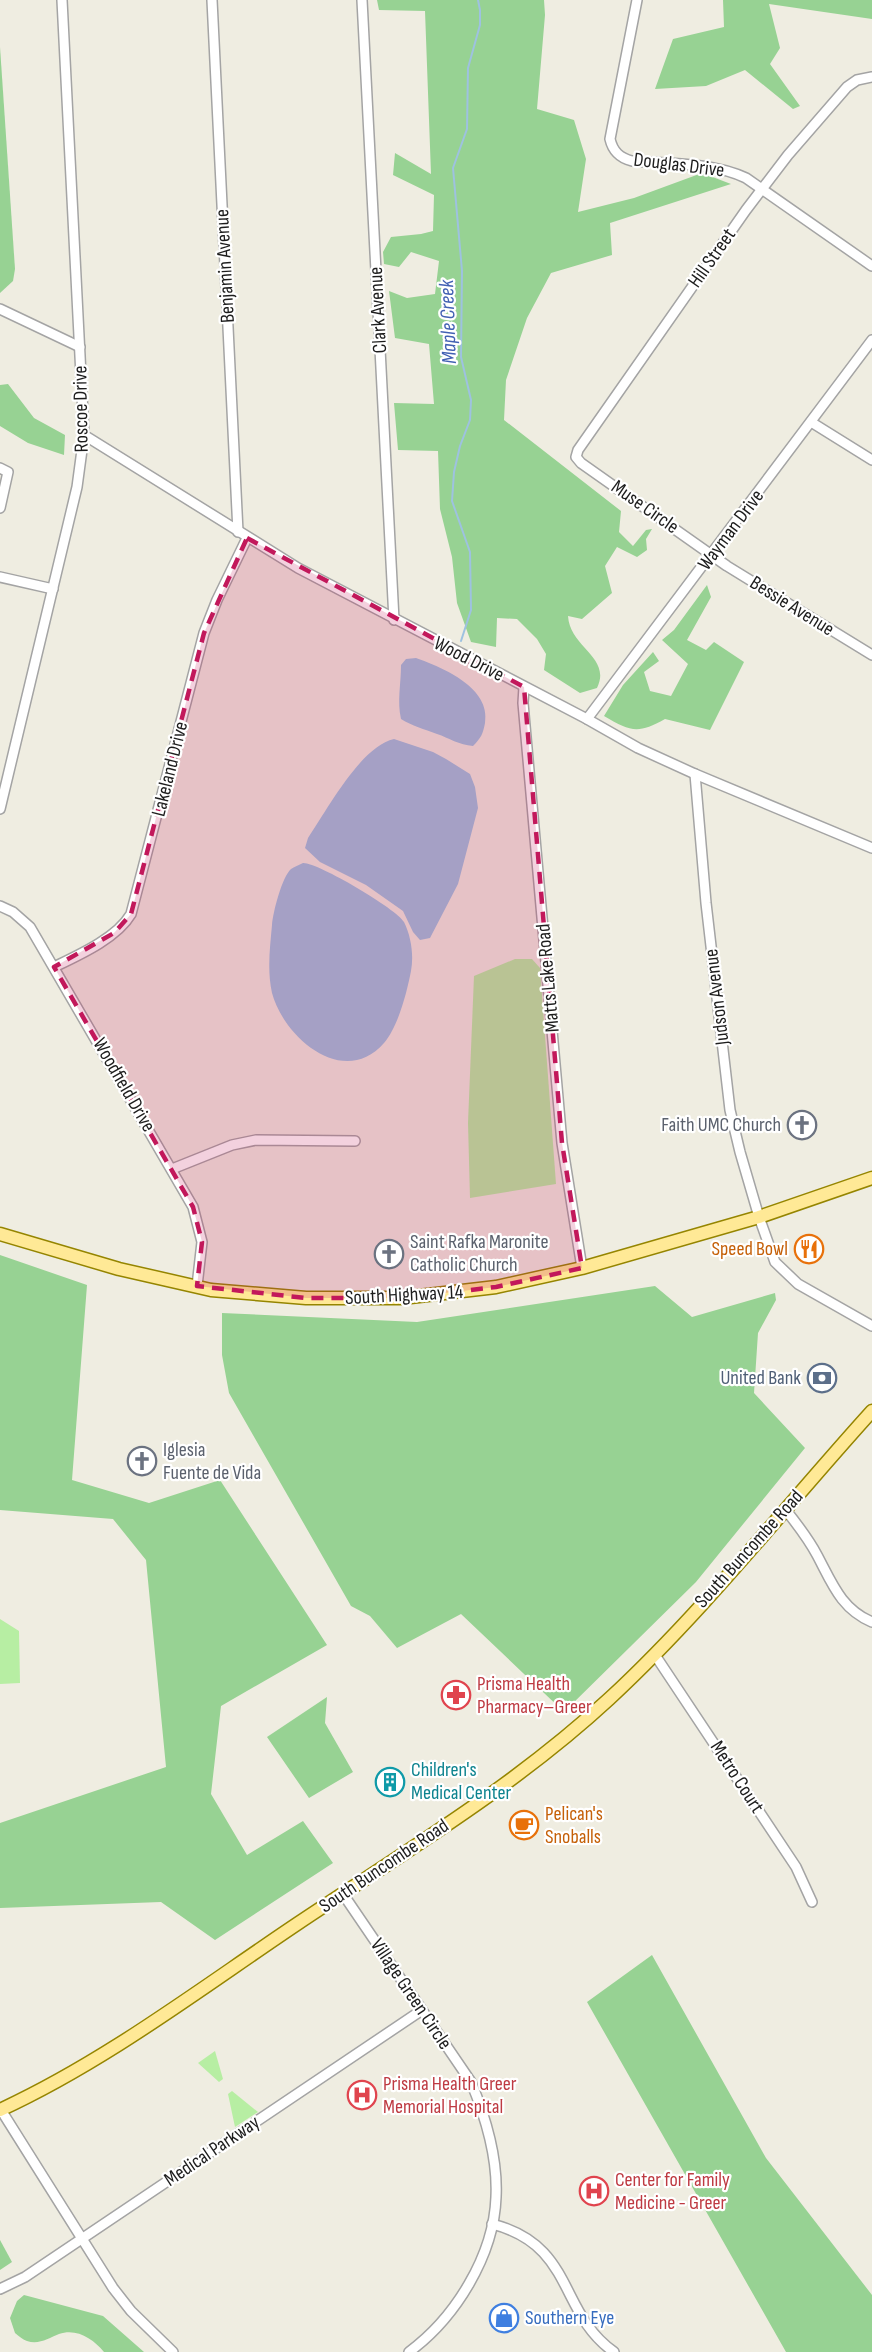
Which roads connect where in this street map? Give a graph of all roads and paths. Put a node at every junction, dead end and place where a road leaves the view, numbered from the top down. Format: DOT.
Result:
graph roads {
  1 [pos="62,0"];
  2 [pos="212,0"];
  3 [pos="362,0"];
  4 [pos="637,0"];
  5 [pos="872,78"];
  6 [pos="761,189"];
  7 [pos="872,266"];
  8 [pos="0,309"];
  9 [pos="872,340"];
  10 [pos="80,347"];
  11 [pos="812,422"];
  12 [pos="84,435"];
  13 [pos="578,460"];
  14 [pos="872,460"];
  15 [pos="0,468"];
  16 [pos="0,508"];
  17 [pos="238,532"];
  18 [pos="247,538"];
  19 [pos="713,555"];
  20 [pos="0,577"];
  21 [pos="53,589"];
  22 [pos="394,620"];
  23 [pos="872,655"];
  24 [pos="524,687"];
  25 [pos="587,719"];
  26 [pos="695,774"];
  27 [pos="0,809"];
  28 [pos="872,848"];
  29 [pos="0,906"];
  30 [pos="54,967"];
  31 [pos="355,1141"];
  32 [pos="172,1169"];
  33 [pos="872,1178"];
  34 [pos="759,1217"];
  35 [pos="0,1234"];
  36 [pos="582,1268"];
  37 [pos="197,1286"];
  38 [pos="872,1326"];
  39 [pos="872,1411"];
  40 [pos="785,1509"];
  41 [pos="872,1622"];
  42 [pos="655,1655"];
  43 [pos="343,1894"];
  44 [pos="812,1902"];
  45 [pos="422,2010"];
  46 [pos="0,2110"];
  47 [pos="492,2224"];
  48 [pos="82,2238"];
  49 [pos="0,2289"];
  50 [pos="172,2352"];
  51 [pos="409,2352"];
  52 [pos="614,2352"];
  1 -- 10 [label="street, Roscoe Drive"];
  2 -- 17 [label="street, Benjamin Avenue"];
  3 -- 22 [label="street, Clark Avenue"];
  4 -- 6 [label="street, Douglas Drive"];
  5 -- 6 [label="street, Hill Street"];
  6 -- 7 [label="street, Douglas Drive"];
  6 -- 13 [label="street, Hill Street"];
  8 -- 10 [label="street"];
  9 -- 11 [label="street, Wayman Drive"];
  10 -- 12 [label="street, Roscoe Drive"];
  11 -- 14 [label="street"];
  11 -- 19 [label="street, Wayman Drive"];
  12 -- 17 [label="street, Wood Drive"];
  12 -- 21 [label="street, Roscoe Drive"];
  13 -- 19 [label="street, Muse Circle"];
  15 -- 16 [label="street"];
  17 -- 18 [label="street, Wood Drive"];
  18 -- 22 [label="street, Wood Drive"];
  18 -- 30 [label="street, Lakeland Drive"];
  19 -- 23 [label="street, Bessie Avenue"];
  19 -- 25 [label="street, Wayman Drive"];
  20 -- 21 [label="street"];
  21 -- 27 [label="street, Roscoe Drive"];
  22 -- 24 [label="street, Wood Drive"];
  24 -- 25 [label="street, Wood Drive"];
  24 -- 36 [label="street, Matts Lake Road"];
  25 -- 26 [label="street, Wood Drive"];
  26 -- 28 [label="street, Wood Drive"];
  26 -- 34 [label="street, Judson Avenue"];
  29 -- 30 [label="street, Woodfield Drive"];
  30 -- 32 [label="street, Woodfield Drive"];
  31 -- 32 [label="street"];
  32 -- 37 [label="street, Woodfield Drive"];
  33 -- 34 [label="main road, South Highway 14"];
  34 -- 36 [label="main road, South Highway 14"];
  34 -- 38 [label="street, Judson Avenue"];
  35 -- 37 [label="main road, South Highway 14"];
  36 -- 37 [label="main road, South Highway 14"];
  39 -- 40 [label="main road, South Buncombe Road"];
  40 -- 41 [label="street"];
  40 -- 42 [label="main road, South Buncombe Road"];
  42 -- 43 [label="main road, South Buncombe Road"];
  42 -- 44 [label="street, Metro Court"];
  43 -- 45 [label="street, Village Green Circle"];
  43 -- 46 [label="main road, South Buncombe Road"];
  45 -- 47 [label="street, Village Green Circle"];
  45 -- 48 [label="street, Medical Parkway"];
  46 -- 48 [label="street"];
  47 -- 51 [label="street, Village Green Circle"];
  47 -- 52 [label="street"];
  48 -- 49 [label="street, Medical Parkway"];
  48 -- 50 [label="street"];
}
